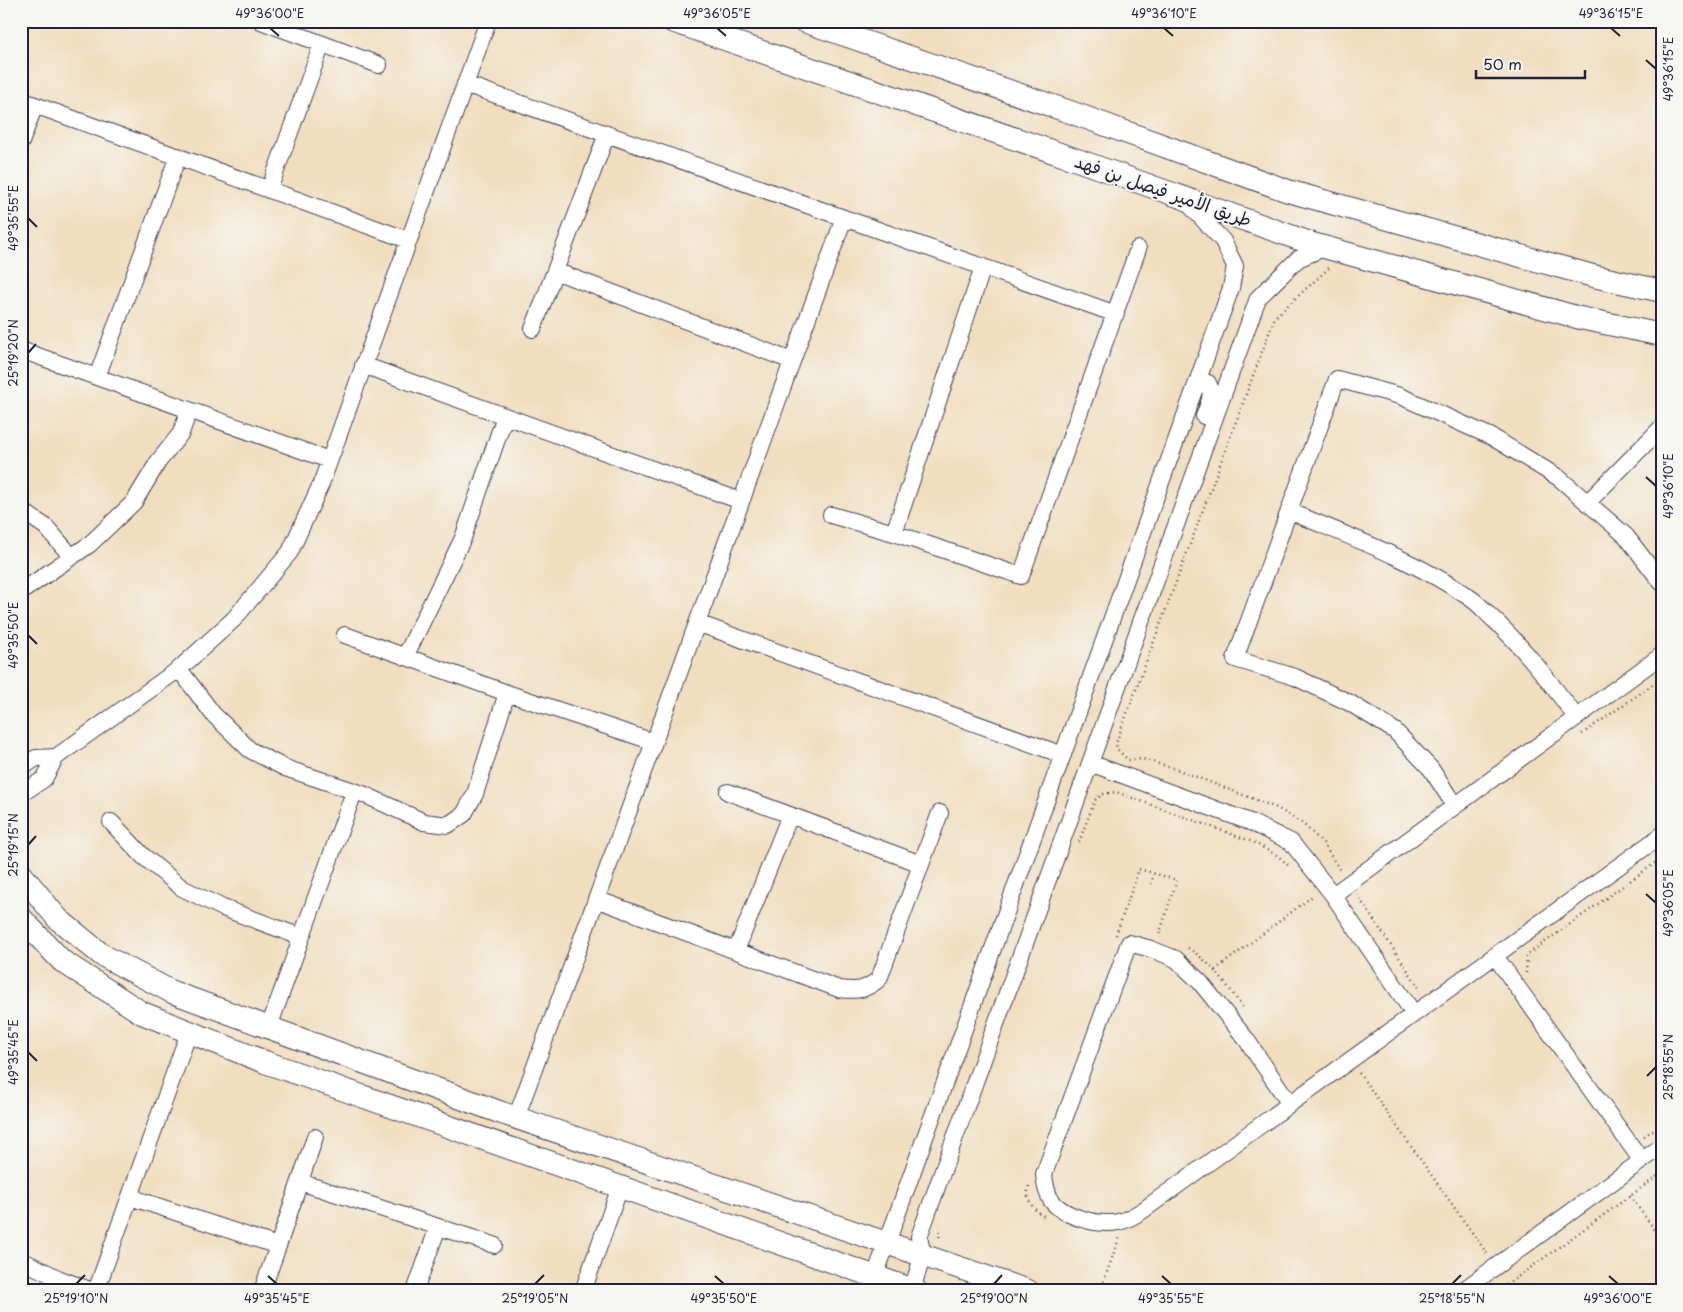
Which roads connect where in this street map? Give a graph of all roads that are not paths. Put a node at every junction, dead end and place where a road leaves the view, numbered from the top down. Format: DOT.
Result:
graph roads {
  1 [pos="260,21"];
  2 [pos="488,21"];
  3 [pos="672,21"];
  4 [pos="804,21"];
  5 [pos="322,44"];
  6 [pos="379,65"];
  7 [pos="465,84"];
  8 [pos="28,102"];
  9 [pos="607,134"];
  10 [pos="21,142"];
  11 [pos="178,156"];
  12 [pos="269,190"];
  13 [pos="1183,198"];
  14 [pos="844,218"];
  15 [pos="408,240"];
  16 [pos="1326,248"];
  17 [pos="1138,249"];
  18 [pos="983,267"];
  19 [pos="555,271"];
  20 [pos="1662,291"];
  21 [pos="1116,314"];
  22 [pos="533,329"];
  23 [pos="1662,335"];
  24 [pos="21,350"];
  25 [pos="792,360"];
  26 [pos="363,366"];
  27 [pos="97,377"];
  28 [pos="1198,382"];
  29 [pos="190,410"];
  30 [pos="505,416"];
  31 [pos="1662,427"];
  32 [pos="329,460"];
  33 [pos="1194,477"];
  34 [pos="741,501"];
  35 [pos="1587,503"];
  36 [pos="21,510"];
  37 [pos="1289,512"];
  38 [pos="831,515"];
  39 [pos="894,533"];
  40 [pos="72,556"];
  41 [pos="1662,583"];
  42 [pos="21,592"];
  43 [pos="697,622"];
  44 [pos="346,635"];
  45 [pos="1662,655"];
  46 [pos="406,657"];
  47 [pos="179,669"];
  48 [pos="507,693"];
  49 [pos="1576,717"];
  50 [pos="654,742"];
  51 [pos="1063,755"];
  52 [pos="56,757"];
  53 [pos="1090,763"];
  54 [pos="21,768"];
  55 [pos="354,792"];
  56 [pos="728,792"];
  57 [pos="21,794"];
  58 [pos="1455,806"];
  59 [pos="940,813"];
  60 [pos="790,815"];
  61 [pos="111,822"];
  62 [pos="1662,835"];
  63 [pos="921,864"];
  64 [pos="21,874"];
  65 [pos="1330,891"];
  66 [pos="596,899"];
  67 [pos="21,918"];
  68 [pos="301,937"];
  69 [pos="736,951"];
  70 [pos="1495,956"];
  71 [pos="1414,1014"];
  72 [pos="269,1027"];
  73 [pos="189,1032"];
  74 [pos="1290,1104"];
  75 [pos="516,1118"];
  76 [pos="316,1137"];
  77 [pos="1662,1146"];
  78 [pos="1642,1161"];
  79 [pos="300,1182"];
  80 [pos="620,1187"];
  81 [pos="130,1197"];
  82 [pos="438,1226"];
  83 [pos="886,1243"];
  84 [pos="494,1245"];
  85 [pos="278,1246"];
  86 [pos="923,1255"];
  87 [pos="21,1260"];
  88 [pos="874,1276"];
  89 [pos="914,1290"];
  90 [pos="92,1291"];
  91 [pos="96,1291"];
  92 [pos="262,1291"];
  93 [pos="415,1291"];
  94 [pos="582,1291"];
  95 [pos="1028,1291"];
  96 [pos="1462,1291"];
  1 -- 5 [label="street"];
  2 -- 7 [label="street"];
  3 -- 13 [label="main road, طريق الأمير فيصل بن فهد"];
  4 -- 20 [label="main road"];
  5 -- 6 [label="street"];
  5 -- 12 [label="street"];
  7 -- 9 [label="street"];
  7 -- 15 [label="street"];
  8 -- 10 [label="street"];
  8 -- 11 [label="street"];
  9 -- 14 [label="street"];
  9 -- 19 [label="street"];
  11 -- 12 [label="street"];
  11 -- 27 [label="street"];
  12 -- 15 [label="street"];
  13 -- 16 [label="main road, طريق الأمير فيصل بن فهد"];
  13 -- 28 [label="street"];
  14 -- 18 [label="street"];
  14 -- 25 [label="street"];
  15 -- 26 [label="street"];
  16 -- 23 [label="main road, طريق الأمير فيصل بن فهد"];
  16 -- 33 [label="street"];
  17 -- 21 [label="street"];
  18 -- 21 [label="street"];
  18 -- 39 [label="street"];
  19 -- 22 [label="street"];
  19 -- 25 [label="street"];
  21 -- 39 [label="street"];
  24 -- 27 [label="street"];
  25 -- 34 [label="street"];
  26 -- 30 [label="street"];
  26 -- 32 [label="street"];
  27 -- 29 [label="street"];
  28 -- 33 [label="street"];
  28 -- 51 [label="street"];
  29 -- 32 [label="street"];
  29 -- 40 [label="street"];
  30 -- 34 [label="street"];
  30 -- 46 [label="street"];
  31 -- 35 [label="street"];
  32 -- 47 [label="street"];
  33 -- 53 [label="street"];
  34 -- 43 [label="street"];
  35 -- 37 [label="street"];
  35 -- 41 [label="street"];
  36 -- 40 [label="street"];
  37 -- 49 [label="street"];
  37 -- 58 [label="street"];
  38 -- 39 [label="street"];
  40 -- 42 [label="street"];
  43 -- 50 [label="street"];
  43 -- 51 [label="street"];
  44 -- 46 [label="street"];
  45 -- 49 [label="street"];
  46 -- 48 [label="street"];
  47 -- 52 [label="street"];
  47 -- 55 [label="street"];
  48 -- 50 [label="street"];
  48 -- 55 [label="street"];
  49 -- 58 [label="street"];
  50 -- 66 [label="street"];
  51 -- 83 [label="street"];
  52 -- 54 [label="street"];
  52 -- 57 [label="street"];
  53 -- 65 [label="street"];
  53 -- 86 [label="street"];
  55 -- 68 [label="street"];
  56 -- 60 [label="street"];
  58 -- 65 [label="street"];
  59 -- 63 [label="street"];
  60 -- 63 [label="street"];
  60 -- 69 [label="street"];
  61 -- 68 [label="street"];
  62 -- 70 [label="street"];
  63 -- 69 [label="street"];
  64 -- 72 [label="main road"];
  65 -- 71 [label="street"];
  66 -- 69 [label="street"];
  66 -- 75 [label="street"];
  67 -- 73 [label="main road"];
  68 -- 72 [label="street"];
  70 -- 71 [label="street"];
  70 -- 78 [label="street"];
  71 -- 74 [label="street"];
  72 -- 75 [label="main road"];
  73 -- 80 [label="main road"];
  73 -- 81 [label="street"];
  74 -- 74 [label="street"];
  75 -- 83 [label="main road"];
  76 -- 79 [label="street"];
  77 -- 78 [label="street"];
  78 -- 96 [label="street"];
  79 -- 82 [label="street"];
  79 -- 85 [label="street"];
  80 -- 88 [label="main road"];
  80 -- 94 [label="street"];
  81 -- 85 [label="street"];
  81 -- 91 [label="street"];
  82 -- 84 [label="street"];
  82 -- 93 [label="street"];
  83 -- 86 [label="main road"];
  83 -- 88 [label="street"];
  85 -- 92 [label="street"];
  86 -- 89 [label="street"];
  86 -- 95 [label="main road"];
  87 -- 90 [label="street"];
  88 -- 89 [label="main road"];
}
